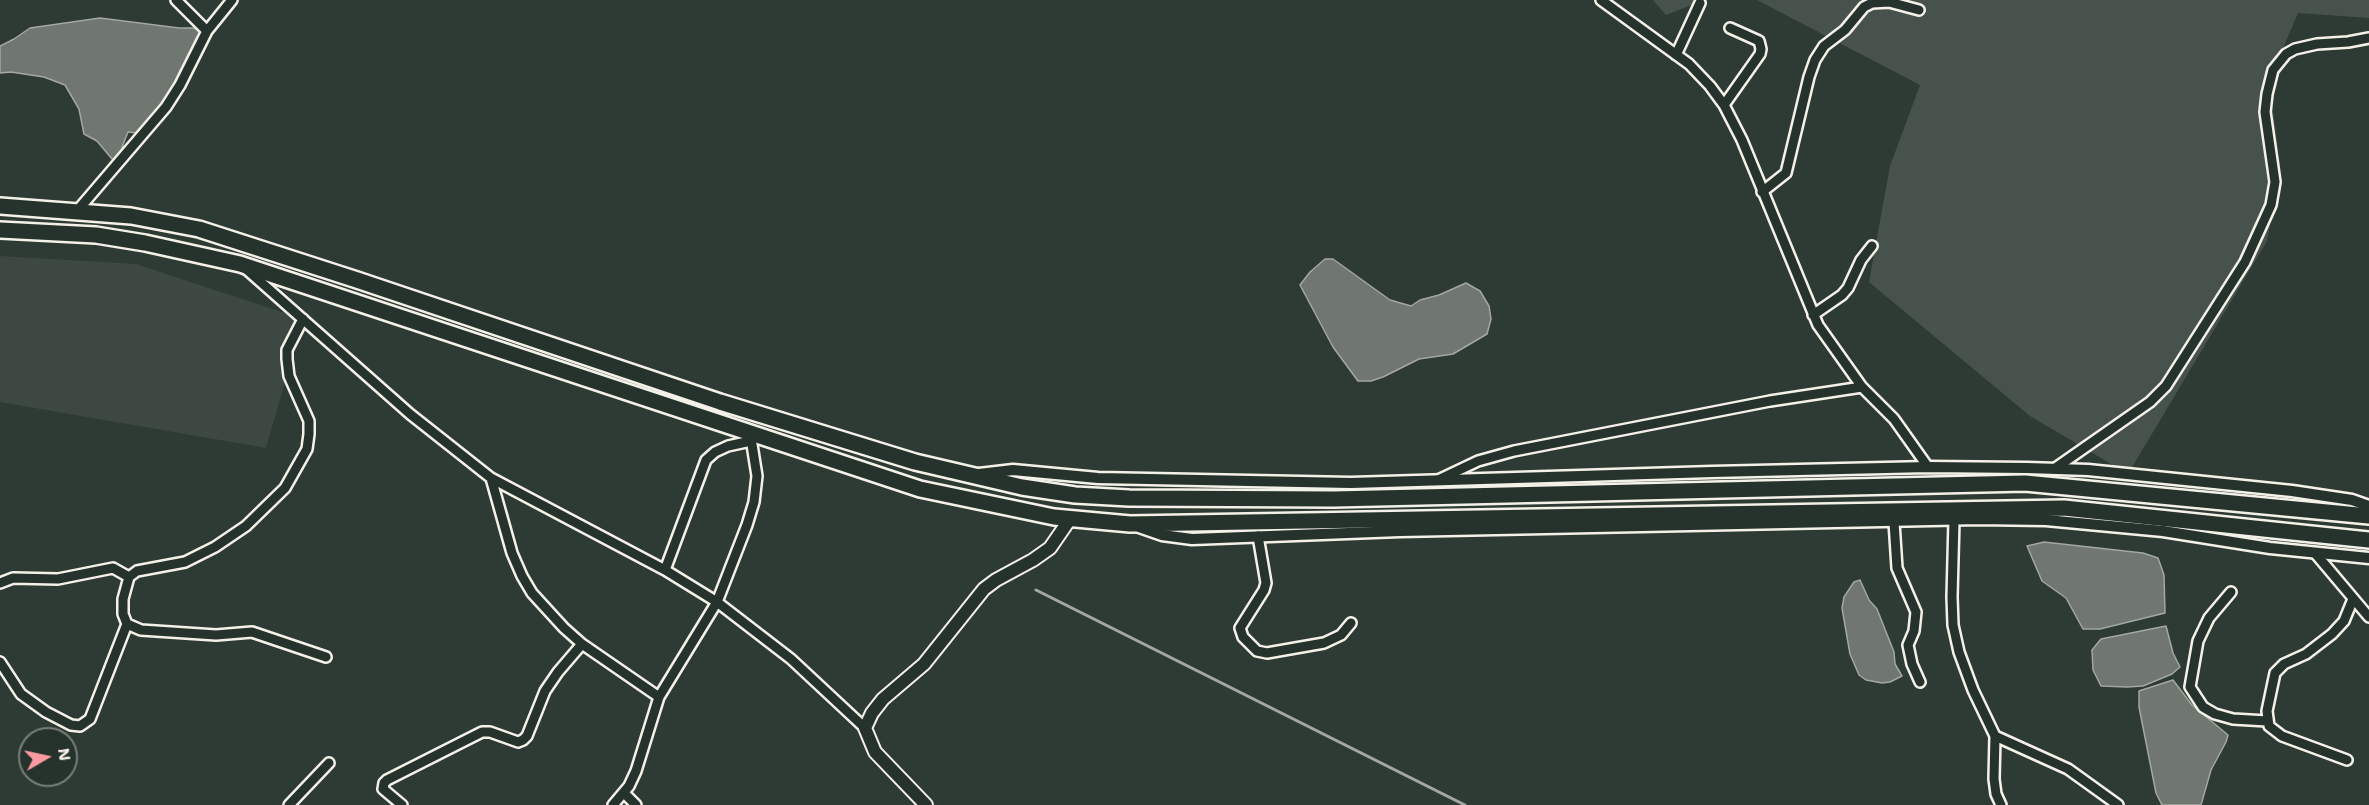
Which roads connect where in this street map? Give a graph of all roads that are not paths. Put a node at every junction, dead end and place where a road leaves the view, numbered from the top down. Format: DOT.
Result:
graph roads {
  1 [pos="176,0"];
  2 [pos="231,0"];
  3 [pos="1601,0"];
  4 [pos="1700,3"];
  5 [pos="1919,10"];
  6 [pos="1730,28"];
  7 [pos="207,31"];
  8 [pos="2369,38"];
  9 [pos="1676,55"];
  10 [pos="1724,105"];
  11 [pos="1762,192"];
  12 [pos="0,206"];
  13 [pos="77,211"];
  14 [pos="0,230"];
  15 [pos="1872,246"];
  16 [pos="240,264"];
  17 [pos="1813,315"];
  18 [pos="303,319"];
  19 [pos="1862,387"];
  20 [pos="750,437"];
  21 [pos="1928,467"];
  22 [pos="2054,469"];
  23 [pos="970,475"];
  24 [pos="491,478"];
  25 [pos="1438,480"];
  26 [pos="2369,506"];
  27 [pos="2369,516"];
  28 [pos="1070,519"];
  29 [pos="1954,520"];
  30 [pos="1894,522"];
  31 [pos="1130,524"];
  32 [pos="1258,537"];
  33 [pos="2369,540"];
  34 [pos="2315,553"];
  35 [pos="2369,558"];
  36 [pos="665,570"];
  37 [pos="129,577"];
  38 [pos="0,583"];
  39 [pos="2231,592"];
  40 [pos="2353,599"];
  41 [pos="717,603"];
  42 [pos="2369,617"];
  43 [pos="1351,623"];
  44 [pos="127,624"];
  45 [pos="582,644"];
  46 [pos="326,657"];
  47 [pos="0,662"];
  48 [pos="1920,682"];
  49 [pos="659,697"];
  50 [pos="2267,721"];
  51 [pos="865,728"];
  52 [pos="1995,736"];
  53 [pos="2347,760"];
  54 [pos="329,763"];
  55 [pos="624,794"];
  56 [pos="2107,801"];
  57 [pos="289,805"];
  58 [pos="402,805"];
  59 [pos="613,805"];
  60 [pos="636,805"];
  61 [pos="926,805"];
  62 [pos="2001,805"];
  63 [pos="2118,805"];
  1 -- 7 [label="street"];
  2 -- 7 [label="street"];
  3 -- 9 [label="street"];
  4 -- 9 [label="street"];
  5 -- 11 [label="street"];
  6 -- 10 [label="street"];
  7 -- 13 [label="street"];
  8 -- 22 [label="street"];
  9 -- 10 [label="street"];
  10 -- 11 [label="street"];
  11 -- 17 [label="street"];
  12 -- 13 [label="highway"];
  13 -- 23 [label="highway"];
  14 -- 16 [label="highway"];
  15 -- 17 [label="street"];
  16 -- 18 [label="street"];
  16 -- 20 [label="highway"];
  17 -- 19 [label="street"];
  18 -- 24 [label="street"];
  18 -- 37 [label="street"];
  19 -- 21 [label="street"];
  19 -- 25 [label="street"];
  20 -- 28 [label="highway"];
  20 -- 36 [label="street"];
  20 -- 41 [label="street"];
  21 -- 22 [label="street"];
  21 -- 25 [label="street"];
  22 -- 26 [label="street"];
  23 -- 25 [label="street"];
  23 -- 27 [label="highway"];
  24 -- 36 [label="street"];
  24 -- 45 [label="street"];
  28 -- 31 [label="highway"];
  28 -- 51 [label="main road"];
  29 -- 30 [label="street"];
  29 -- 34 [label="street"];
  29 -- 52 [label="street"];
  30 -- 32 [label="street"];
  30 -- 48 [label="street"];
  31 -- 32 [label="street"];
  31 -- 33 [label="highway"];
  32 -- 43 [label="street"];
  34 -- 35 [label="street"];
  34 -- 40 [label="street"];
  36 -- 41 [label="street"];
  37 -- 38 [label="street"];
  37 -- 44 [label="street"];
  39 -- 50 [label="street"];
  40 -- 42 [label="street"];
  40 -- 50 [label="street"];
  41 -- 49 [label="street"];
  41 -- 51 [label="street"];
  44 -- 46 [label="street"];
  44 -- 47 [label="street"];
  45 -- 49 [label="street"];
  45 -- 58 [label="street"];
  49 -- 55 [label="street"];
  50 -- 53 [label="street"];
  51 -- 61 [label="main road"];
  52 -- 56 [label="street"];
  52 -- 62 [label="street"];
  54 -- 57 [label="street"];
  55 -- 59 [label="street"];
  55 -- 60 [label="street"];
  56 -- 63 [label="street"];
}
